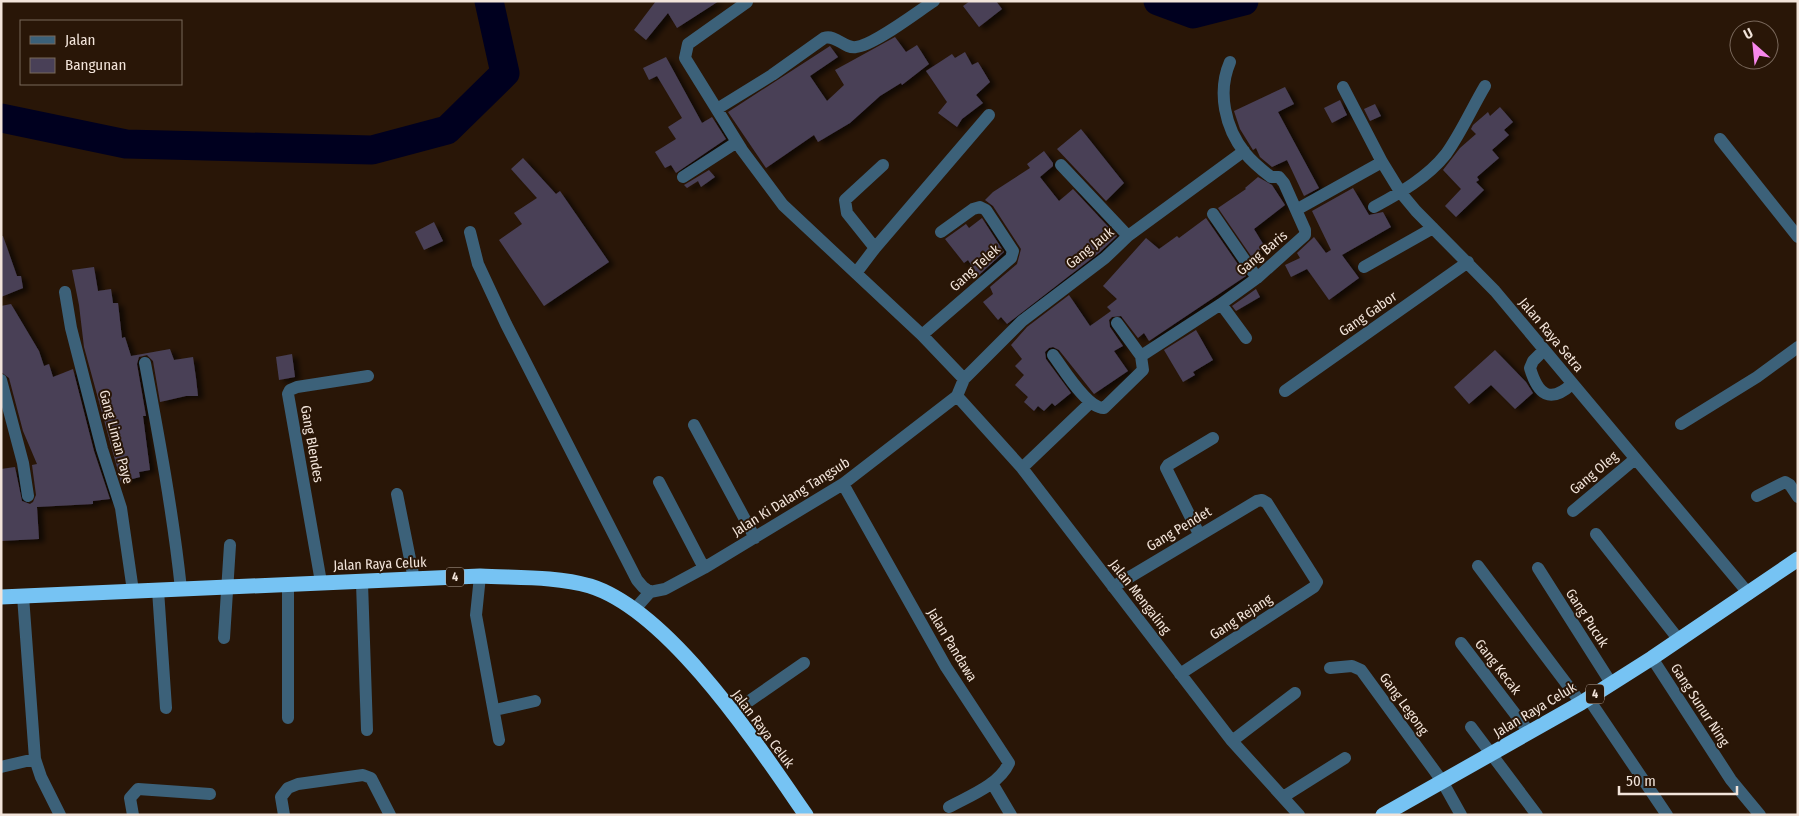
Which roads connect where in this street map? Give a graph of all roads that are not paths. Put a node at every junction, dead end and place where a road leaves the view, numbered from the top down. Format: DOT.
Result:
graph roads {
  1 [pos="934,1"];
  2 [pos="746,2"];
  3 [pos="1230,62"];
  4 [pos="1485,86"];
  5 [pos="1343,87"];
  6 [pos="717,109"];
  7 [pos="989,115"];
  8 [pos="1720,139"];
  9 [pos="737,142"];
  10 [pos="1244,151"];
  11 [pos="1382,162"];
  12 [pos="883,165"];
  13 [pos="1060,165"];
  14 [pos="683,177"];
  15 [pos="1401,193"];
  16 [pos="1374,207"];
  17 [pos="1296,210"];
  18 [pos="1213,214"];
  19 [pos="1433,228"];
  20 [pos="470,232"];
  21 [pos="941,232"];
  22 [pos="1128,236"];
  23 [pos="1798,237"];
  24 [pos="875,248"];
  25 [pos="1468,262"];
  26 [pos="1364,267"];
  27 [pos="856,273"];
  28 [pos="1257,278"];
  29 [pos="64,292"];
  30 [pos="1221,304"];
  31 [pos="1117,324"];
  32 [pos="922,335"];
  33 [pos="1246,338"];
  34 [pos="1798,347"];
  35 [pos="1544,350"];
  36 [pos="1053,354"];
  37 [pos="1141,356"];
  38 [pos="144,363"];
  39 [pos="368,376"];
  40 [pos="964,378"];
  41 [pos="1,380"];
  42 [pos="1572,384"];
  43 [pos="1285,391"];
  44 [pos="957,396"];
  45 [pos="1090,403"];
  46 [pos="1681,424"];
  47 [pos="694,425"];
  48 [pos="1213,438"];
  49 [pos="1635,459"];
  50 [pos="1022,468"];
  51 [pos="660,482"];
  52 [pos="843,484"];
  53 [pos="397,494"];
  54 [pos="28,496"];
  55 [pos="1757,496"];
  56 [pos="1798,497"];
  57 [pos="1573,511"];
  58 [pos="1199,534"];
  59 [pos="1596,534"];
  60 [pos="756,538"];
  61 [pos="230,544"];
  62 [pos="1798,559"];
  63 [pos="1478,566"];
  64 [pos="704,568"];
  65 [pos="1538,568"];
  66 [pos="480,576"];
  67 [pos="414,579"];
  68 [pos="321,582"];
  69 [pos="1316,582"];
  70 [pos="362,583"];
  71 [pos="288,584"];
  72 [pos="226,587"];
  73 [pos="1113,587"];
  74 [pos="182,589"];
  75 [pos="158,590"];
  76 [pos="132,591"];
  77 [pos="650,592"];
  78 [pos="1748,594"];
  79 [pos="23,596"];
  80 [pos="1,597"];
  81 [pos="635,609"];
  82 [pos="224,638"];
  83 [pos="1679,640"];
  84 [pos="1461,644"];
  85 [pos="1652,658"];
  86 [pos="804,663"];
  87 [pos="1330,668"];
  88 [pos="1180,674"];
  89 [pos="1611,683"];
  90 [pos="1295,694"];
  91 [pos="1584,700"];
  92 [pos="535,701"];
  93 [pos="166,708"];
  94 [pos="495,710"];
  95 [pos="732,713"];
  96 [pos="288,718"];
  97 [pos="1471,727"];
  98 [pos="367,730"];
  99 [pos="1529,732"];
  100 [pos="499,740"];
  101 [pos="1232,741"];
  102 [pos="1492,754"];
  103 [pos="1345,758"];
  104 [pos="35,759"];
  105 [pos="1,767"];
  106 [pos="1442,782"];
  107 [pos="992,783"];
  108 [pos="210,794"];
  109 [pos="1283,798"];
  110 [pos="949,807"];
  111 [pos="1389,813"];
  112 [pos="60,815"];
  113 [pos="133,815"];
  114 [pos="284,815"];
  115 [pos="390,815"];
  116 [pos="806,815"];
  117 [pos="1011,815"];
  118 [pos="1299,815"];
  119 [pos="1462,815"];
  120 [pos="1537,815"];
  121 [pos="1667,815"];
  122 [pos="1760,815"];
  1 -- 6 [label="street"];
  2 -- 6 [label="street"];
  3 -- 10 [label="street, Gang Baris"];
  4 -- 15 [label="street"];
  5 -- 11 [label="street, Jalan Raya Setra"];
  6 -- 9 [label="street"];
  7 -- 24 [label="street"];
  8 -- 23 [label="street"];
  9 -- 14 [label="street"];
  9 -- 27 [label="street"];
  10 -- 17 [label="street, Gang Baris"];
  10 -- 22 [label="street, Gang Jauk"];
  11 -- 15 [label="street, Jalan Raya Setra"];
  11 -- 17 [label="street"];
  12 -- 24 [label="street"];
  13 -- 22 [label="street"];
  15 -- 16 [label="street"];
  15 -- 19 [label="street, Jalan Raya Setra"];
  17 -- 28 [label="street, Gang Baris"];
  18 -- 28 [label="street"];
  19 -- 25 [label="street, Jalan Raya Setra"];
  19 -- 26 [label="street"];
  20 -- 77 [label="street"];
  21 -- 32 [label="street, Gang Telek"];
  22 -- 40 [label="street, Gang Jauk"];
  24 -- 27 [label="street"];
  25 -- 35 [label="street, Jalan Raya Setra"];
  25 -- 43 [label="street, Gang Gabor"];
  27 -- 32 [label="street"];
  28 -- 30 [label="street, Gang Baris"];
  29 -- 76 [label="street, Gang Liman Paye"];
  30 -- 33 [label="street"];
  30 -- 37 [label="street, Gang Baris"];
  31 -- 37 [label="street"];
  32 -- 40 [label="street"];
  34 -- 46 [label="street"];
  35 -- 42 [label="street, Jalan Raya Setra"];
  35 -- 42 [label="street"];
  36 -- 45 [label="street"];
  37 -- 45 [label="street"];
  38 -- 74 [label="street"];
  39 -- 68 [label="street, Gang Blendes"];
  40 -- 44 [label="street"];
  41 -- 54 [label="street"];
  42 -- 49 [label="street, Jalan Raya Setra"];
  44 -- 50 [label="street, Jalan Mengaling"];
  44 -- 52 [label="street, Jalan Ki Dalang Tangsub"];
  45 -- 50 [label="street"];
  47 -- 60 [label="street"];
  48 -- 58 [label="street"];
  49 -- 57 [label="street, Gang Oleg"];
  49 -- 78 [label="street, Jalan Raya Setra"];
  50 -- 73 [label="street, Jalan Mengaling"];
  51 -- 64 [label="street"];
  52 -- 60 [label="street, Jalan Ki Dalang Tangsub"];
  52 -- 107 [label="street, Jalan Pandawa"];
  53 -- 67 [label="street"];
  55 -- 56 [label="street"];
  58 -- 69 [label="street, Gang Pendet"];
  58 -- 73 [label="street, Gang Pendet"];
  59 -- 83 [label="street"];
  60 -- 64 [label="street, Jalan Ki Dalang Tangsub"];
  61 -- 72 [label="street"];
  62 -- 78 [label="highway, Jalan Raya Celuk / 4"];
  63 -- 91 [label="street"];
  64 -- 77 [label="street, Jalan Ki Dalang Tangsub"];
  65 -- 89 [label="street, Gang Pucuk"];
  66 -- 67 [label="highway, Jalan Raya Celuk / 4"];
  66 -- 81 [label="highway, Jalan Raya Celuk / 4"];
  66 -- 94 [label="street"];
  67 -- 70 [label="highway, Jalan Raya Celuk / 4"];
  68 -- 70 [label="highway, Jalan Raya Celuk / 4"];
  68 -- 71 [label="highway, Jalan Raya Celuk / 4"];
  69 -- 88 [label="street, Gang Rejang"];
  70 -- 98 [label="street"];
  71 -- 72 [label="highway, Jalan Raya Celuk / 4"];
  71 -- 96 [label="street"];
  72 -- 74 [label="highway, Jalan Raya Celuk / 4"];
  72 -- 82 [label="street"];
  73 -- 88 [label="street, Jalan Mengaling"];
  74 -- 75 [label="highway, Jalan Raya Celuk / 4"];
  75 -- 76 [label="highway, Jalan Raya Celuk / 4"];
  75 -- 93 [label="street"];
  76 -- 79 [label="highway, Jalan Raya Celuk / 4"];
  77 -- 81 [label="street"];
  78 -- 83 [label="highway, Jalan Raya Celuk / 4"];
  79 -- 80 [label="highway, Jalan Raya Celuk / 4"];
  79 -- 104 [label="street"];
  81 -- 95 [label="highway, Jalan Raya Celuk / 4"];
  83 -- 85 [label="highway, Jalan Raya Celuk / 4"];
  84 -- 99 [label="street, Gang Kecak"];
  85 -- 89 [label="highway, Jalan Raya Celuk / 4"];
  85 -- 122 [label="street, Gang Sunur Ning"];
  86 -- 95 [label="street"];
  87 -- 106 [label="street, Gang Legong"];
  88 -- 101 [label="street, Jalan Mengaling"];
  89 -- 91 [label="highway, Jalan Raya Celuk / 4"];
  90 -- 101 [label="street"];
  91 -- 99 [label="highway, Jalan Raya Celuk / 4"];
  91 -- 121 [label="street"];
  92 -- 94 [label="street"];
  94 -- 100 [label="street"];
  95 -- 116 [label="highway, Jalan Raya Celuk / 4"];
  97 -- 102 [label="street"];
  99 -- 102 [label="highway, Jalan Raya Celuk / 4"];
  101 -- 109 [label="street, Jalan Mengaling"];
  102 -- 106 [label="highway, Jalan Raya Celuk / 4"];
  102 -- 120 [label="street"];
  103 -- 109 [label="street"];
  104 -- 105 [label="street"];
  104 -- 112 [label="street"];
  106 -- 111 [label="highway, Jalan Raya Celuk / 4"];
  106 -- 119 [label="street"];
  107 -- 110 [label="street"];
  107 -- 117 [label="street"];
  108 -- 113 [label="street"];
  109 -- 118 [label="street, Jalan Mengaling"];
  114 -- 115 [label="street"];
}
